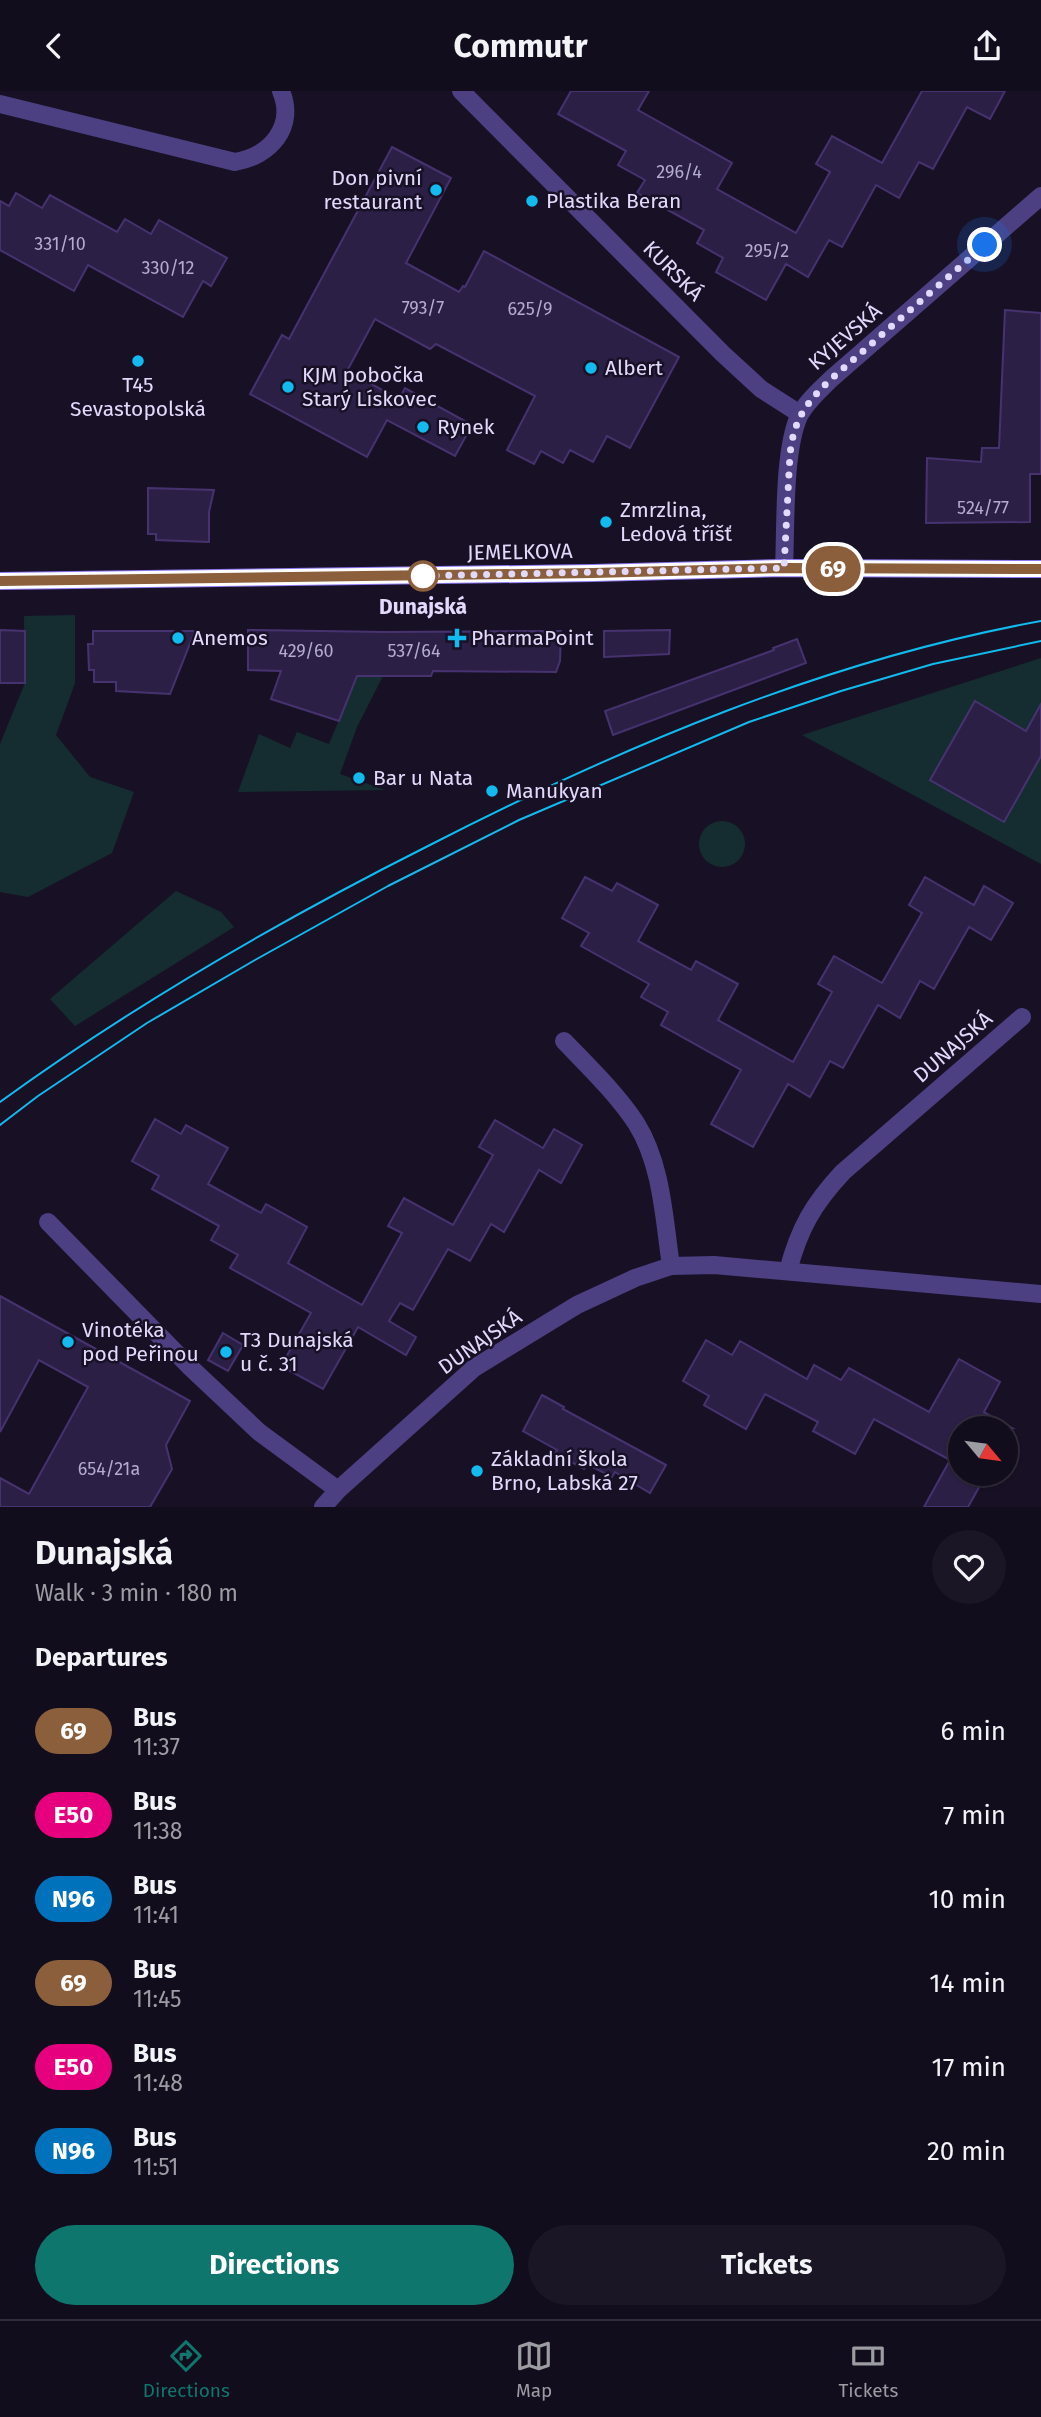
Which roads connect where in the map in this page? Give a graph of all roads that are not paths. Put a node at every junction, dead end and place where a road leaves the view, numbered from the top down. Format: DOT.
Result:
graph roads {
  1 [pos="281,91"];
  2 [pos="461,91"];
  3 [pos="0,104"];
  4 [pos="1041,196"];
  5 [pos="800,414"];
  6 [pos="784,568"];
  7 [pos="1041,569"];
  8 [pos="0,581"];
  9 [pos="1022,1017"];
  10 [pos="564,1041"];
  11 [pos="48,1222"];
  12 [pos="671,1266"];
  13 [pos="788,1271"];
  14 [pos="1041,1294"];
  15 [pos="338,1490"];
  16 [pos="323,1507"];
  1 -- 3 [label="street"];
  2 -- 5 [label="street, KURSKÁ"];
  4 -- 5 [label="street, KYJEVSKÁ"];
  5 -- 6 [label="street, KYJEVSKÁ"];
  6 -- 7 [label="street, JEMELKOVA"];
  6 -- 8 [label="street, JEMELKOVA"];
  9 -- 13 [label="street, DUNAJSKÁ"];
  10 -- 12 [label="street"];
  11 -- 15 [label="street"];
  12 -- 13 [label="street, DUNAJSKÁ"];
  12 -- 15 [label="street, DUNAJSKÁ"];
  13 -- 14 [label="street, DUNAJSKÁ"];
  15 -- 16 [label="street, DUNAJSKÁ"];
}
